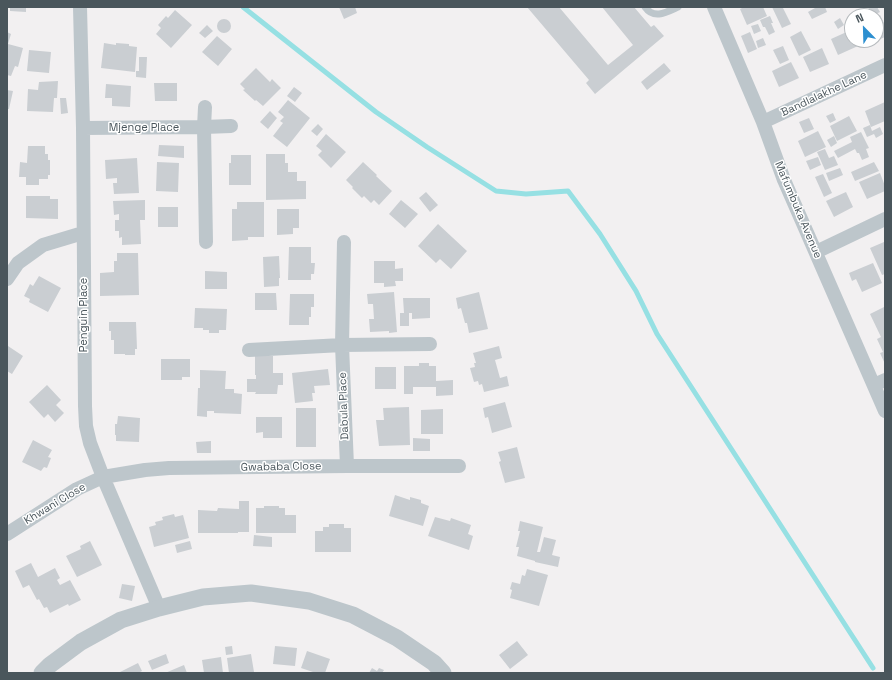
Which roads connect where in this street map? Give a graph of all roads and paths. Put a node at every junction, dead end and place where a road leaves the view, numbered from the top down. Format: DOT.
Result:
graph roads {
  1 [pos="80,7"];
  2 [pos="645,7"];
  3 [pos="678,7"];
  4 [pos="714,7"];
  5 [pos="885,65"];
  6 [pos="205,107"];
  7 [pos="763,122"];
  8 [pos="231,126"];
  9 [pos="83,128"];
  10 [pos="204,128"];
  11 [pos="885,219"];
  12 [pos="83,233"];
  13 [pos="206,242"];
  14 [pos="344,242"];
  15 [pos="816,252"];
  16 [pos="7,279"];
  17 [pos="430,344"];
  18 [pos="342,345"];
  19 [pos="249,350"];
  20 [pos="879,383"];
  21 [pos="885,411"];
  22 [pos="347,466"];
  23 [pos="459,466"];
  24 [pos="103,476"];
  25 [pos="7,534"];
  26 [pos="159,608"];
  27 [pos="42,673"];
  28 [pos="443,673"];
  1 -- 9 [label="street, Penguin Place"];
  2 -- 3 [label="lane"];
  4 -- 7 [label="street, Mafumbuka Avenue"];
  5 -- 7 [label="street, Bandlalakhe Lane"];
  6 -- 10 [label="street"];
  7 -- 15 [label="street, Mafumbuka Avenue"];
  8 -- 10 [label="street, Mjenge Place"];
  9 -- 10 [label="street, Mjenge Place"];
  9 -- 12 [label="street, Penguin Place"];
  10 -- 13 [label="street"];
  11 -- 15 [label="street"];
  12 -- 16 [label="street"];
  12 -- 24 [label="street, Penguin Place"];
  14 -- 18 [label="street, Dabula Place"];
  15 -- 20 [label="street, Mafumbuka Avenue"];
  17 -- 18 [label="street"];
  18 -- 19 [label="street"];
  18 -- 22 [label="street, Dabula Place"];
  20 -- 21 [label="street, Mafumbuka Avenue"];
  22 -- 23 [label="street, Gwababa Close"];
  22 -- 24 [label="street, Gwababa Close"];
  24 -- 25 [label="street, Khwani Close"];
  24 -- 26 [label="street, Penguin Place"];
  26 -- 27 [label="street"];
  26 -- 28 [label="street"];
}
